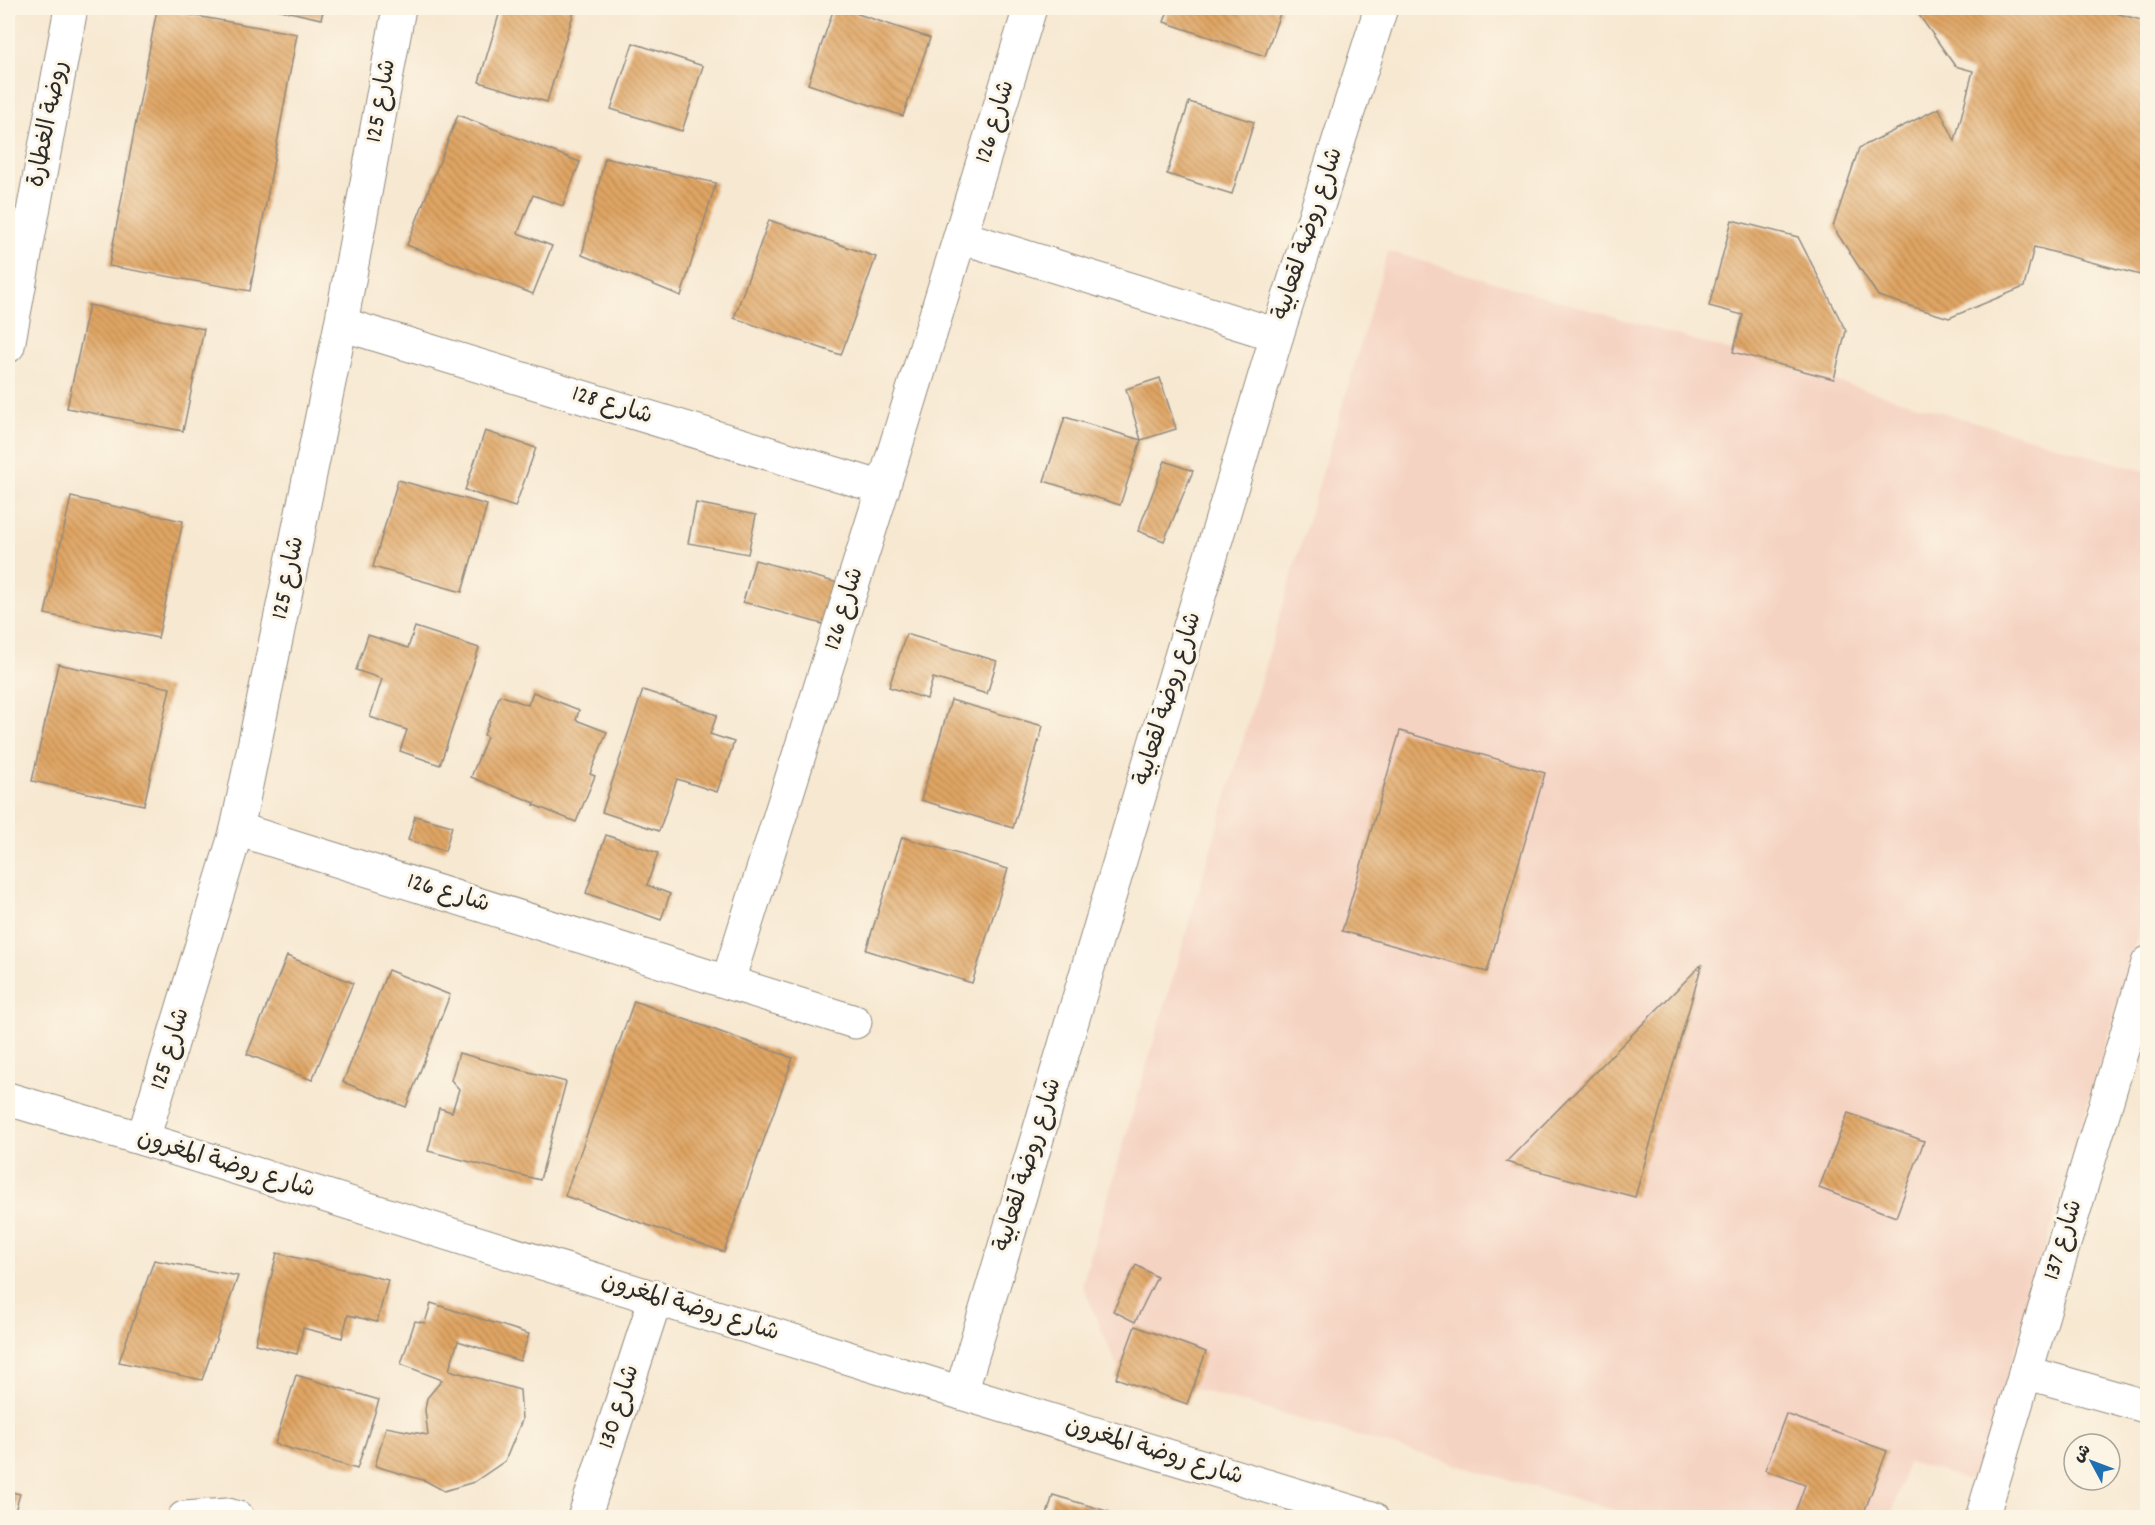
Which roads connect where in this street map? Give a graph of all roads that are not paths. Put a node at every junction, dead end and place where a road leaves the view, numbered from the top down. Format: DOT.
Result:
graph roads {
  1 [pos="71,8"];
  2 [pos="399,8"];
  3 [pos="1030,8"];
  4 [pos="1381,8"];
  5 [pos="961,237"];
  6 [pos="341,324"];
  7 [pos="1277,335"];
  8 [pos="8,346"];
  9 [pos="883,488"];
  10 [pos="237,829"];
  11 [pos="2148,963"];
  12 [pos="728,981"];
  13 [pos="855,1022"];
  14 [pos="8,1100"];
  15 [pos="143,1139"];
  16 [pos="656,1297"];
  17 [pos="2025,1372"];
  18 [pos="961,1393"];
  19 [pos="2148,1407"];
  20 [pos="184,1518"];
  21 [pos="238,1518"];
  22 [pos="584,1518"];
  23 [pos="1372,1518"];
  24 [pos="1982,1518"];
  1 -- 8 [label="street, روضة الغطارة"];
  2 -- 6 [label="street, شارع 125"];
  3 -- 5 [label="street, شارع 126"];
  4 -- 7 [label="street, شارع روضة لقعابية"];
  5 -- 7 [label="street"];
  5 -- 9 [label="street, شارع 126"];
  6 -- 9 [label="street, شارع 128"];
  6 -- 10 [label="street, شارع 125"];
  7 -- 18 [label="street, شارع روضة لقعابية"];
  9 -- 12 [label="street, شارع 126"];
  10 -- 12 [label="street, شارع 126"];
  10 -- 15 [label="street, شارع 125"];
  11 -- 17 [label="street, شارع 137"];
  12 -- 13 [label="street, شارع 126"];
  14 -- 15 [label="street, شارع روضة المغرون"];
  15 -- 16 [label="street, شارع روضة المغرون"];
  16 -- 18 [label="street, شارع روضة المغرون"];
  16 -- 22 [label="street, شارع 130"];
  17 -- 19 [label="street"];
  17 -- 24 [label="street, شارع 137"];
  18 -- 23 [label="street, شارع روضة المغرون"];
  20 -- 21 [label="street"];
}
